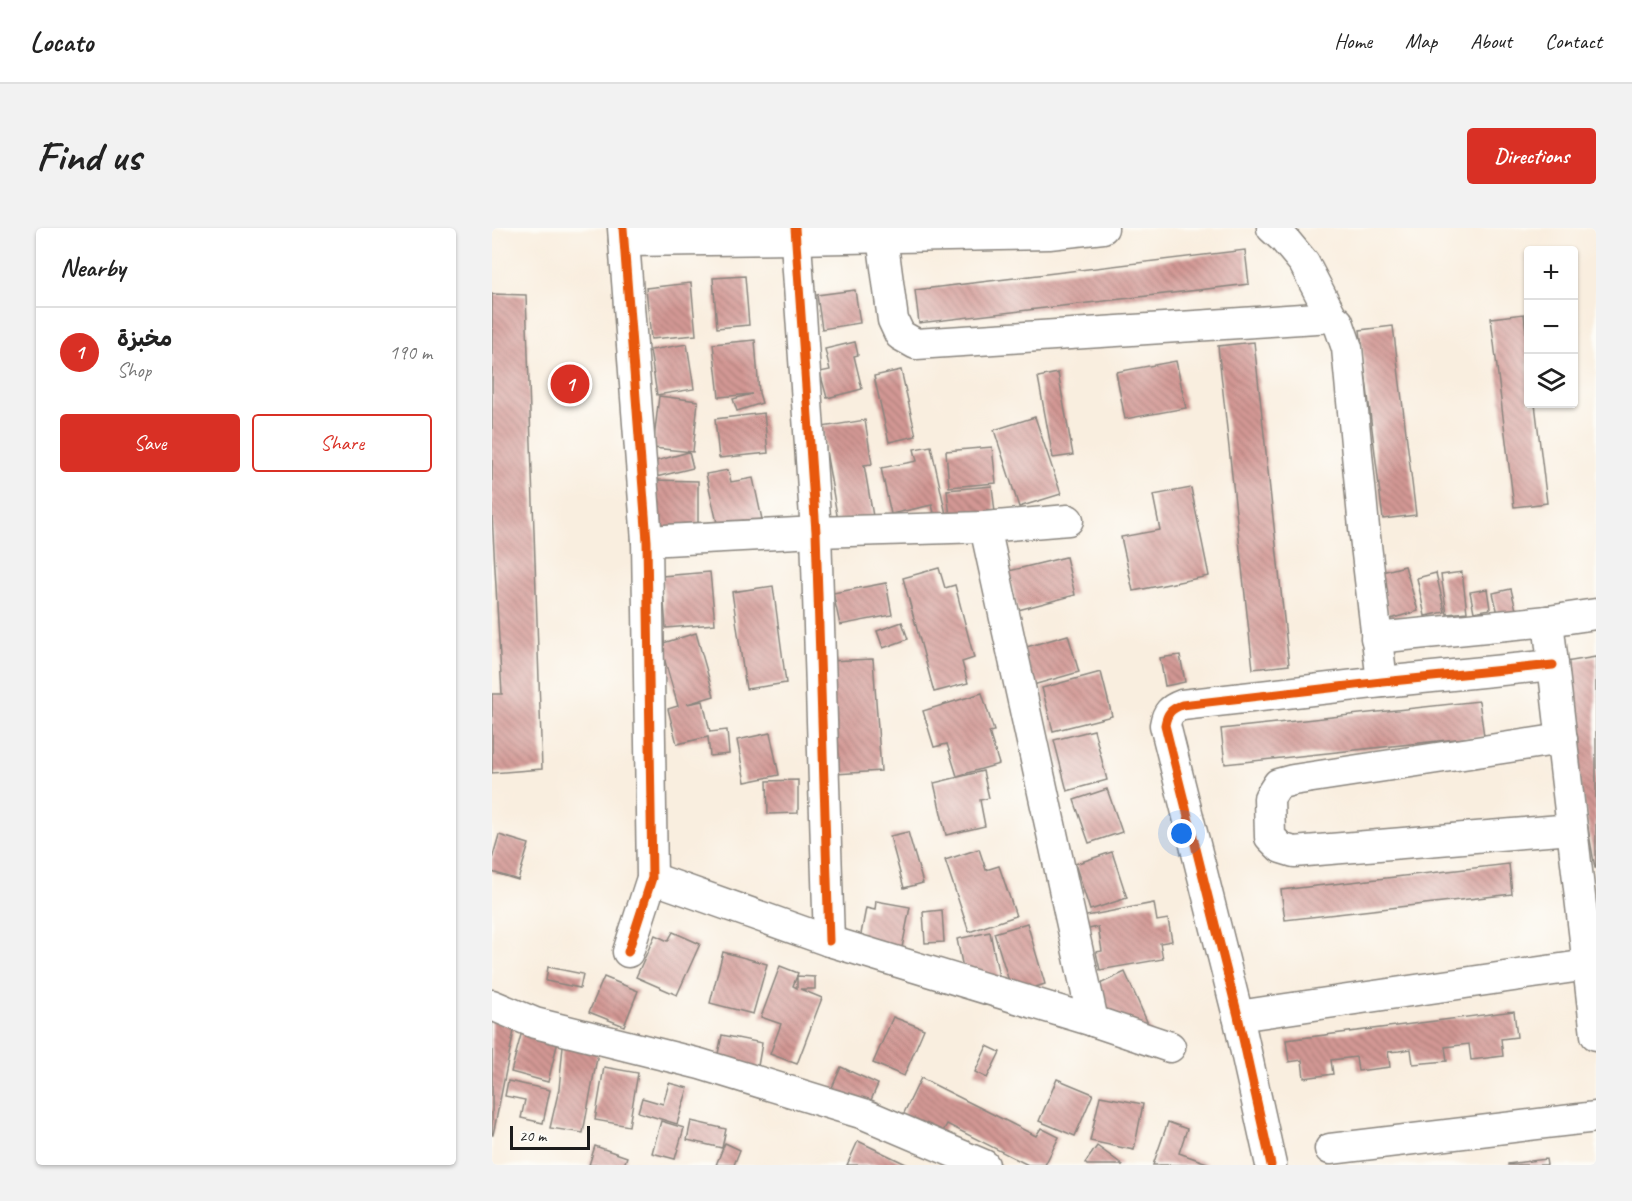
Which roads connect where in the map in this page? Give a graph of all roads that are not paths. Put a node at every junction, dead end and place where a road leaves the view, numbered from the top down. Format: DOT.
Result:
graph roads {
  1 [pos="1103,228"];
  2 [pos="1272,228"];
  3 [pos="795,234"];
  4 [pos="624,235"];
  5 [pos="882,237"];
  6 [pos="1332,317"];
  7 [pos="1068,520"];
  8 [pos="985,527"];
  9 [pos="816,532"];
  10 [pos="647,541"];
  11 [pos="1596,614"];
  12 [pos="1548,621"];
  13 [pos="1376,638"];
  14 [pos="1553,665"];
  15 [pos="1382,682"];
  16 [pos="1562,739"];
  17 [pos="1572,829"];
  18 [pos="652,878"];
  19 [pos="1587,884"];
  20 [pos="829,941"];
  21 [pos="628,952"];
  22 [pos="1588,965"];
  23 [pos="492,1005"];
  24 [pos="1238,1016"];
  25 [pos="1092,1021"];
  26 [pos="1596,1035"];
  27 [pos="1170,1047"];
  28 [pos="1596,1117"];
  29 [pos="1330,1149"];
  30 [pos="984,1165"];
  31 [pos="1272,1165"];
  1 -- 5 [label="street"];
  2 -- 6 [label="street"];
  3 -- 4 [label="street"];
  3 -- 5 [label="street"];
  3 -- 9 [label="street"];
  4 -- 10 [label="street"];
  5 -- 6 [label="street"];
  6 -- 13 [label="street"];
  7 -- 8 [label="street"];
  8 -- 9 [label="street"];
  8 -- 25 [label="street"];
  9 -- 10 [label="street"];
  9 -- 20 [label="street"];
  10 -- 18 [label="street"];
  11 -- 12 [label="street"];
  12 -- 13 [label="street"];
  12 -- 14 [label="street"];
  13 -- 15 [label="street"];
  14 -- 15 [label="street"];
  14 -- 16 [label="street"];
  15 -- 24 [label="street"];
  16 -- 17 [label="street"];
  16 -- 17 [label="street"];
  17 -- 19 [label="street"];
  18 -- 20 [label="street"];
  18 -- 21 [label="street"];
  19 -- 22 [label="street"];
  20 -- 25 [label="street"];
  22 -- 24 [label="street"];
  22 -- 26 [label="street"];
  23 -- 30 [label="street"];
  24 -- 31 [label="street"];
  25 -- 27 [label="street"];
  28 -- 29 [label="street"];
}
